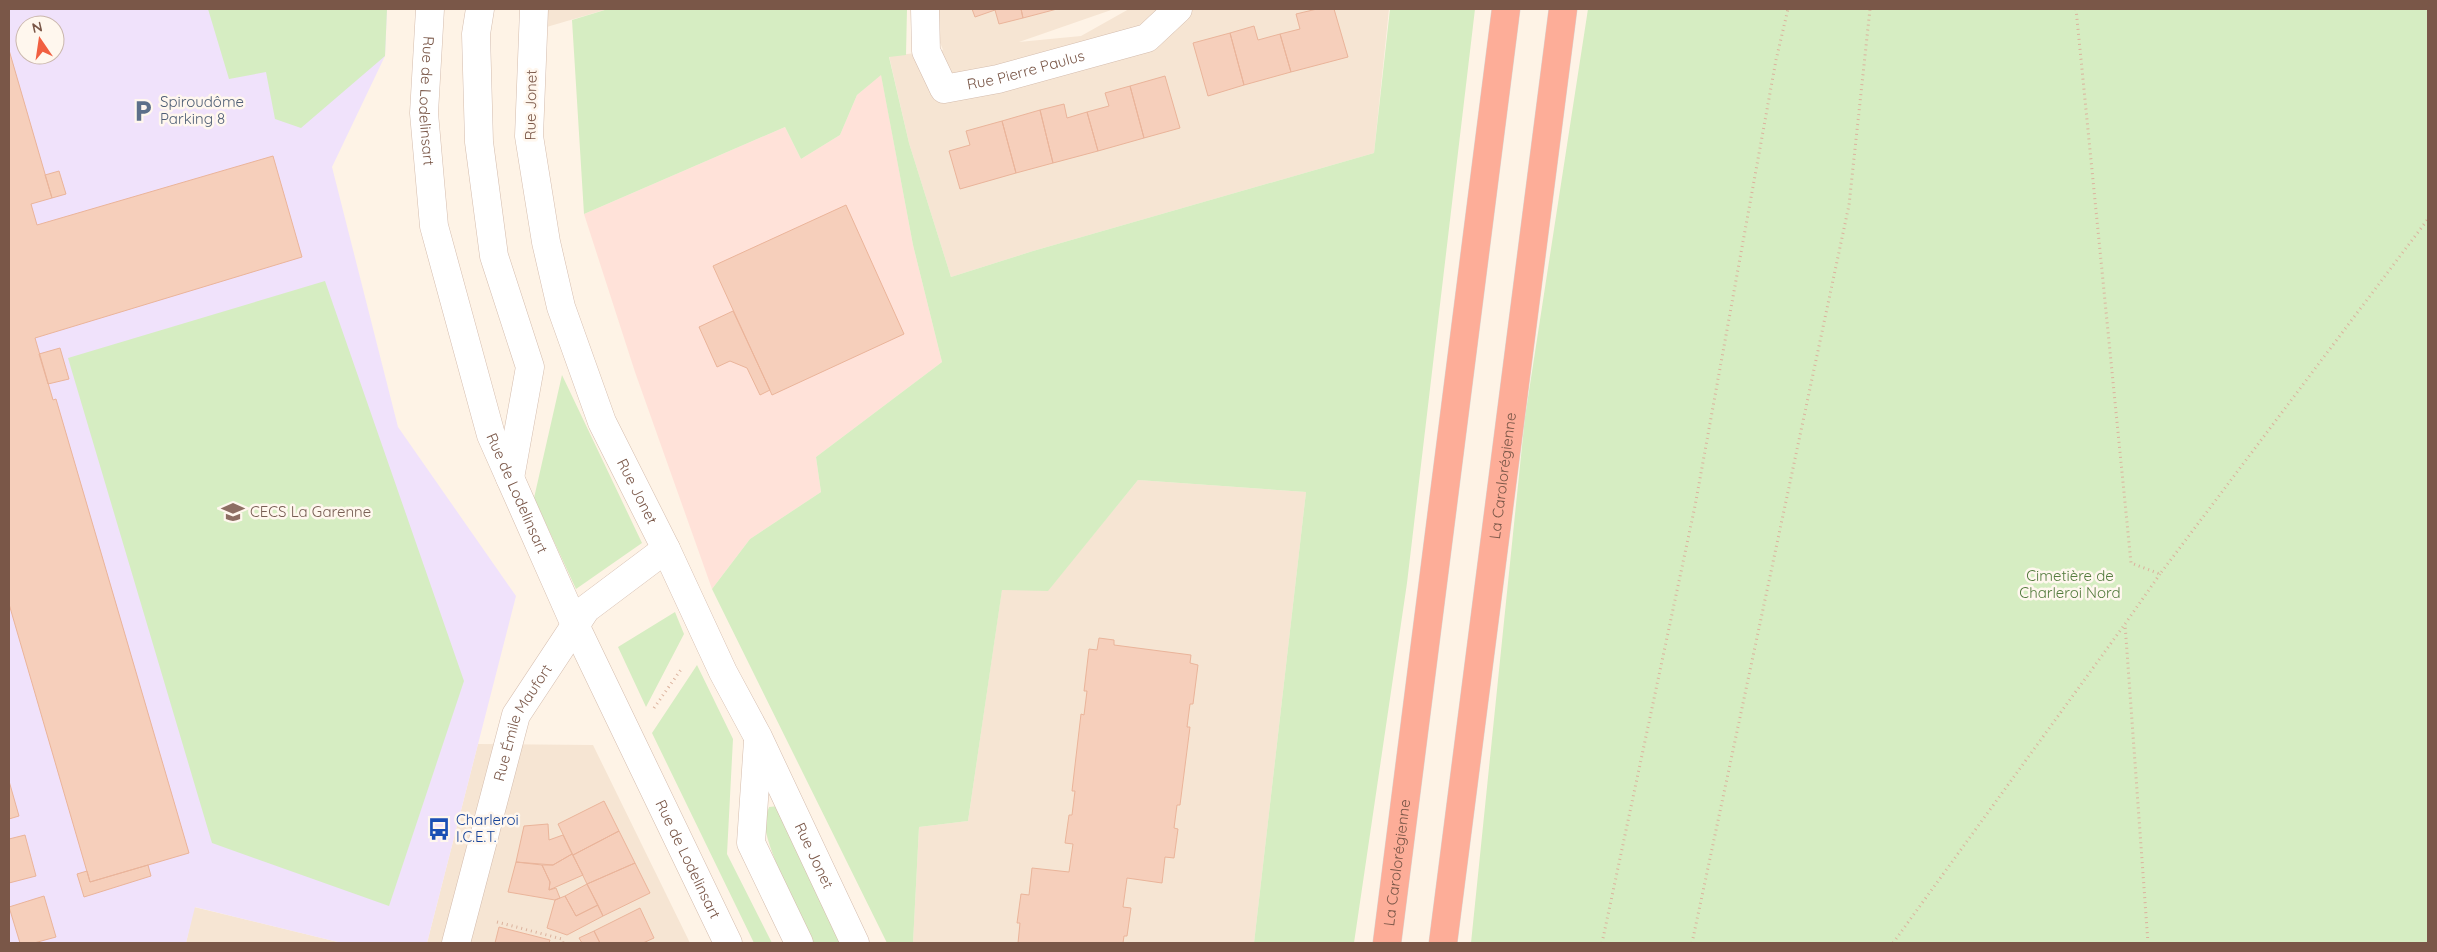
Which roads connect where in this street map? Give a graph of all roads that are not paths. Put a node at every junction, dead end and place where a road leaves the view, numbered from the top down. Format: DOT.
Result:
graph roads {
  1 [pos="430,9"];
  2 [pos="480,9"];
  3 [pos="534,9"];
  4 [pos="925,9"];
  5 [pos="1178,9"];
  6 [pos="1506,9"];
  7 [pos="1563,9"];
  8 [pos="510,478"];
  9 [pos="666,549"];
  10 [pos="576,627"];
  11 [pos="758,737"];
  12 [pos="456,943"];
  13 [pos="728,943"];
  14 [pos="799,943"];
  15 [pos="855,943"];
  16 [pos="1387,943"];
  17 [pos="1443,943"];
  1 -- 8 [label="street, Rue de Lodelinsart"];
  2 -- 8 [label="street"];
  3 -- 9 [label="street, Rue Jonet"];
  4 -- 5 [label="street, Rue Pierre Paulus"];
  6 -- 16 [label="highway, La Carolorégienne"];
  7 -- 17 [label="highway, La Carolorégienne"];
  8 -- 10 [label="street, Rue de Lodelinsart"];
  9 -- 10 [label="street, Rue Émile Maufort"];
  9 -- 11 [label="street, Rue Jonet"];
  10 -- 12 [label="street, Rue Émile Maufort"];
  10 -- 13 [label="street, Rue de Lodelinsart"];
  11 -- 14 [label="street"];
  11 -- 15 [label="street, Rue Jonet"];
}
